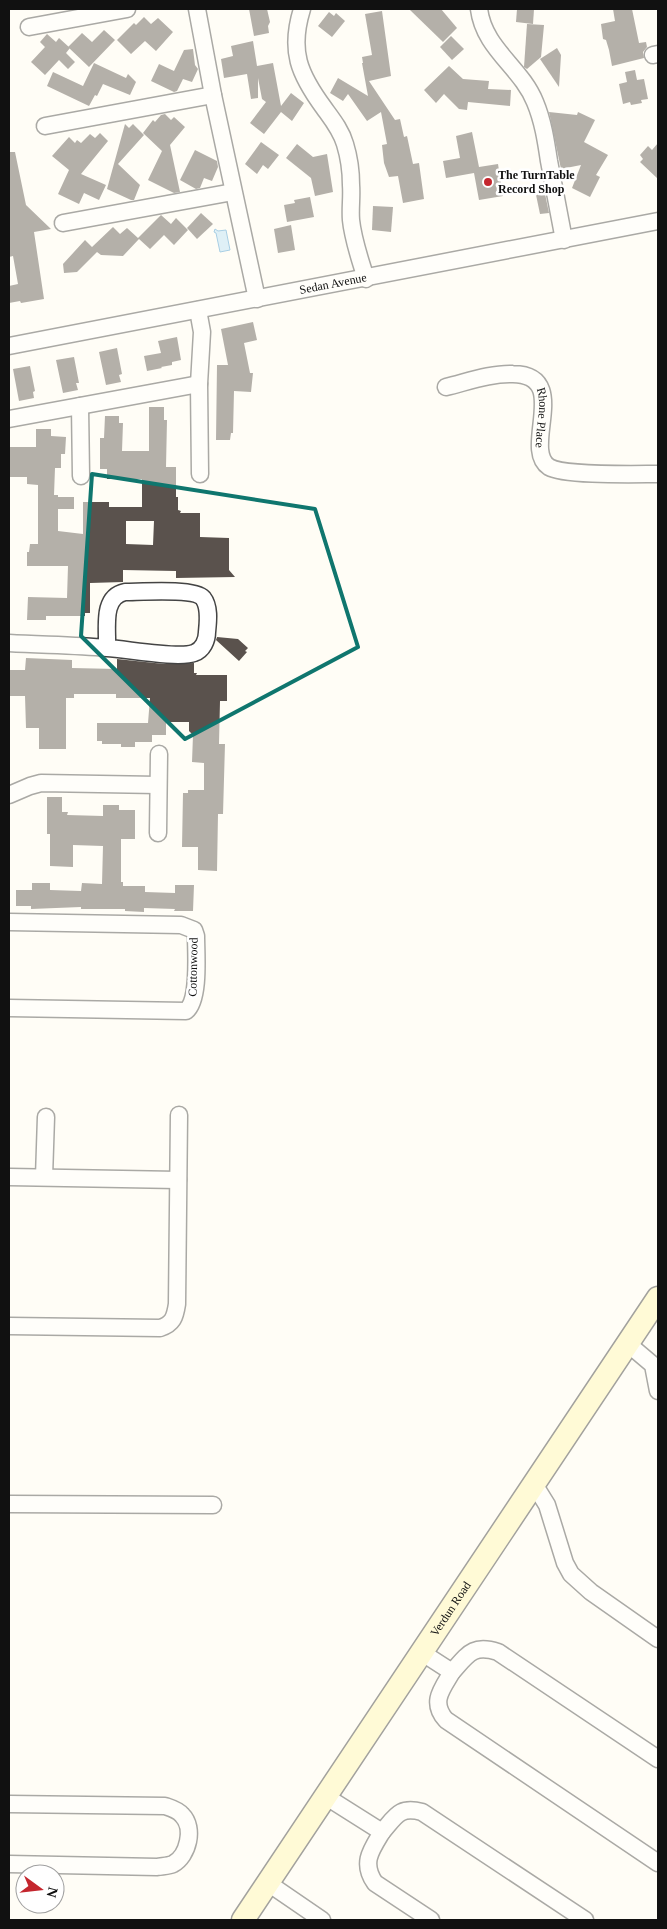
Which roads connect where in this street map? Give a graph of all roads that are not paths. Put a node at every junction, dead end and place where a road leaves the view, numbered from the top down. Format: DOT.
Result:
graph roads {
  1 [pos="127,9"];
  2 [pos="197,9"];
  3 [pos="302,9"];
  4 [pos="479,9"];
  5 [pos="29,27"];
  6 [pos="213,95"];
  7 [pos="45,126"];
  8 [pos="233,192"];
  9 [pos="658,221"];
  10 [pos="63,223"];
  11 [pos="564,240"];
  12 [pos="366,279"];
  13 [pos="257,299"];
  14 [pos="198,310"];
  15 [pos="9,346"];
  16 [pos="199,384"];
  17 [pos="446,387"];
  18 [pos="80,406"];
  19 [pos="9,419"];
  20 [pos="200,474"];
  21 [pos="658,474"];
  22 [pos="81,476"];
  23 [pos="9,643"];
  24 [pos="107,648"];
  25 [pos="159,754"];
  26 [pos="158,785"];
  27 [pos="9,795"];
  28 [pos="158,833"];
  29 [pos="9,922"];
  30 [pos="9,1008"];
  31 [pos="179,1115"];
  32 [pos="46,1117"];
  33 [pos="9,1177"];
  34 [pos="44,1177"];
  35 [pos="178,1180"];
  36 [pos="658,1298"];
  37 [pos="9,1326"];
  38 [pos="627,1343"];
  39 [pos="658,1391"];
  40 [pos="534,1484"];
  41 [pos="9,1504"];
  42 [pos="213,1505"];
  43 [pos="658,1639"];
  44 [pos="422,1652"];
  45 [pos="452,1672"];
  46 [pos="658,1759"];
  47 [pos="325,1796"];
  48 [pos="9,1804"];
  49 [pos="382,1832"];
  50 [pos="658,1863"];
  51 [pos="9,1864"];
  52 [pos="268,1883"];
  53 [pos="243,1920"];
  54 [pos="322,1920"];
  55 [pos="431,1920"];
  56 [pos="585,1920"];
  1 -- 5 [label="street"];
  2 -- 6 [label="street"];
  3 -- 12 [label="street"];
  4 -- 11 [label="street"];
  6 -- 7 [label="street"];
  6 -- 8 [label="street"];
  8 -- 10 [label="street"];
  8 -- 13 [label="street"];
  9 -- 11 [label="street, Sedan Avenue"];
  11 -- 12 [label="street, Sedan Avenue"];
  12 -- 13 [label="street, Sedan Avenue"];
  13 -- 14 [label="street, Sedan Avenue"];
  14 -- 15 [label="street, Sedan Avenue"];
  14 -- 16 [label="street"];
  16 -- 18 [label="street"];
  16 -- 20 [label="street"];
  17 -- 21 [label="street, Rhone Place"];
  18 -- 19 [label="street"];
  18 -- 22 [label="street"];
  23 -- 24 [label="street"];
  24 -- 24 [label="street"];
  25 -- 26 [label="street"];
  26 -- 27 [label="street"];
  26 -- 28 [label="street"];
  29 -- 30 [label="street, Cottonwood"];
  31 -- 35 [label="street"];
  32 -- 34 [label="street"];
  33 -- 34 [label="street"];
  34 -- 35 [label="street"];
  35 -- 37 [label="street"];
  36 -- 38 [label="street, Verdun Road"];
  38 -- 39 [label="street"];
  38 -- 40 [label="street, Verdun Road"];
  40 -- 43 [label="street"];
  40 -- 44 [label="street, Verdun Road"];
  41 -- 42 [label="street"];
  44 -- 45 [label="street"];
  44 -- 47 [label="street, Verdun Road"];
  45 -- 46 [label="street"];
  45 -- 50 [label="street"];
  47 -- 49 [label="street"];
  47 -- 52 [label="street, Verdun Road"];
  48 -- 51 [label="street"];
  49 -- 55 [label="street"];
  49 -- 56 [label="street"];
  52 -- 53 [label="street, Verdun Road"];
  52 -- 54 [label="street"];
}
